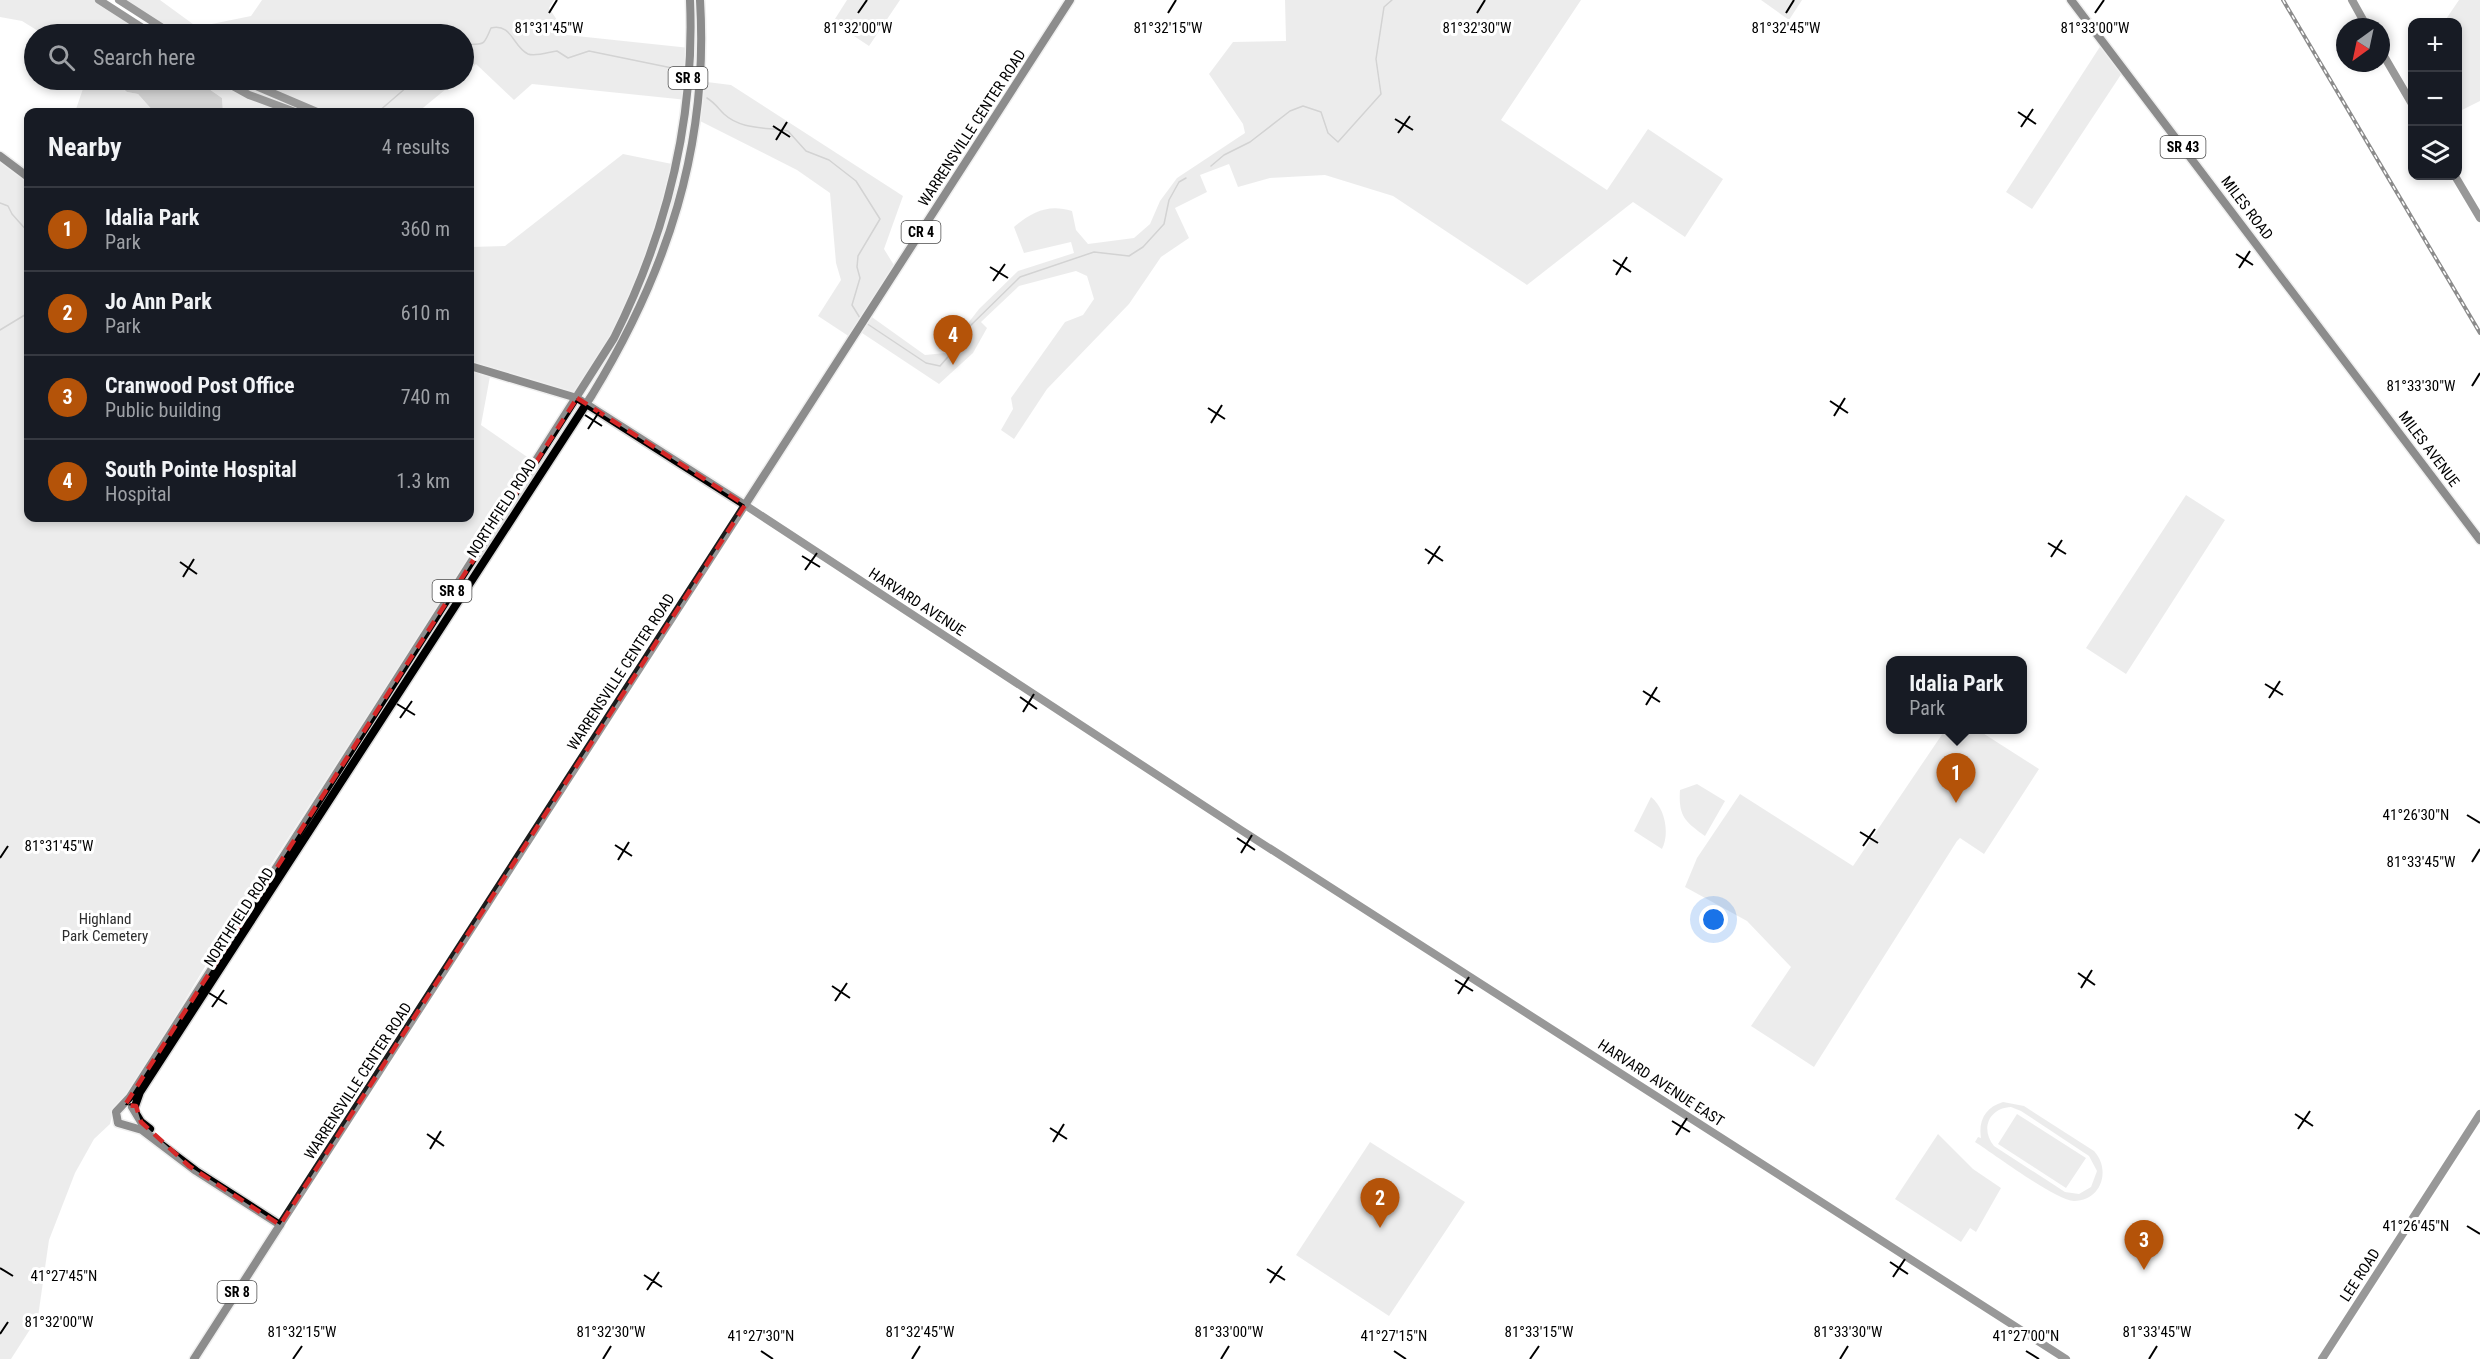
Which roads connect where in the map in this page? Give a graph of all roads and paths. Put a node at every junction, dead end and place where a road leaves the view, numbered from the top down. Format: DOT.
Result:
graph roads {
  1 [pos="99,0"];
  2 [pos="119,0"];
  3 [pos="690,0"];
  4 [pos="700,0"];
  5 [pos="1070,0"];
  6 [pos="2071,0"];
  7 [pos="2352,0"];
  8 [pos="2362,18"];
  9 [pos="136,24"];
  10 [pos="156,24"];
  11 [pos="2390,66"];
  12 [pos="240,90"];
  13 [pos="265,90"];
  14 [pos="2408,97"];
  15 [pos="284,108"];
  16 [pos="308,108"];
  17 [pos="0,156"];
  18 [pos="24,174"];
  19 [pos="2457,180"];
  20 [pos="2480,218"];
  21 [pos="2312,318"];
  22 [pos="474,367"];
  23 [pos="577,399"];
  24 [pos="586,403"];
  25 [pos="745,505"];
  26 [pos="2480,540"];
  27 [pos="1241,830"];
  28 [pos="123,1105"];
  29 [pos="135,1112"];
  30 [pos="2480,1114"];
  31 [pos="129,1126"];
  32 [pos="182,1160"];
  33 [pos="280,1225"];
  34 [pos="194,1359"];
  35 [pos="2066,1359"];
  36 [pos="2322,1359"];
  1 -- 9 [label="main road"];
  2 -- 10 [label="main road"];
  3 -- 23 [label="main road, NORTHFIELD ROAD / SR 8"];
  4 -- 24 [label="main road, NORTHFIELD ROAD / SR 8"];
  5 -- 25 [label="main road, WARRENSVILLE CENTER ROAD / CR 4"];
  6 -- 21 [label="main road, MILES ROAD / SR 43"];
  7 -- 8 [label="main road"];
  11 -- 14 [label="main road"];
  12 -- 15 [label="main road"];
  13 -- 16 [label="main road"];
  17 -- 18 [label="main road"];
  19 -- 20 [label="main road"];
  21 -- 26 [label="main road, MILES AVENUE / SR 43"];
  22 -- 23 [label="main road, HARVARD AVENUE"];
  23 -- 24 [label="main road, HARVARD AVENUE"];
  23 -- 28 [label="main road, NORTHFIELD ROAD / SR 8"];
  24 -- 25 [label="main road, HARVARD AVENUE"];
  24 -- 29 [label="main road, NORTHFIELD ROAD / SR 8"];
  25 -- 27 [label="main road, HARVARD AVENUE"];
  25 -- 33 [label="main road, WARRENSVILLE CENTER ROAD / CR 4"];
  27 -- 35 [label="main road, HARVARD AVENUE EAST"];
  28 -- 29 [label="main road"];
  28 -- 31 [label="main road"];
  29 -- 31 [label="main road"];
  29 -- 32 [label="main road"];
  30 -- 36 [label="main road, LEE ROAD"];
  31 -- 32 [label="main road"];
  32 -- 33 [label="main road"];
  33 -- 34 [label="main road, WARRENSVILLE CENTER ROAD / SR 8"];
}
